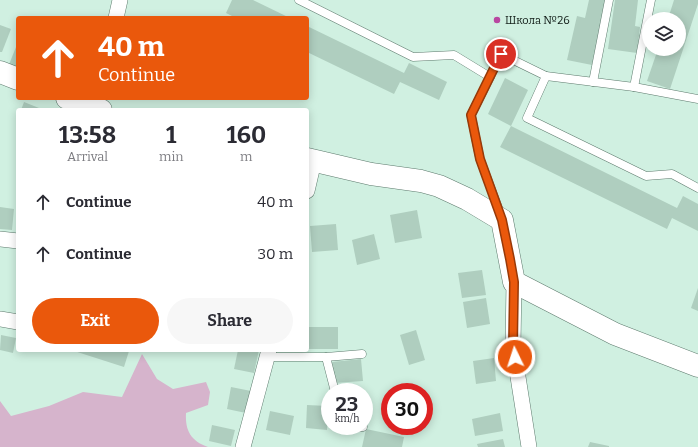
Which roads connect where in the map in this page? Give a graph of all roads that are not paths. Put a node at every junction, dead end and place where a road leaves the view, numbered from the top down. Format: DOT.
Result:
graph roads {
  1 [pos="120,0"];
  2 [pos="299,0"];
  3 [pos="609,0"];
  4 [pos="651,0"];
  5 [pos="116,16"];
  6 [pos="0,72"];
  7 [pos="546,76"];
  8 [pos="490,77"];
  9 [pos="16,78"];
  10 [pos="593,82"];
  11 [pos="634,87"];
  12 [pos="698,99"];
  13 [pos="74,100"];
  14 [pos="97,107"];
  15 [pos="311,160"];
  16 [pos="309,176"];
  17 [pos="698,188"];
  18 [pos="502,220"];
  19 [pos="0,239"];
  20 [pos="16,241"];
  21 [pos="514,282"];
  22 [pos="0,319"];
  23 [pos="16,322"];
  24 [pos="268,353"];
  25 [pos="362,354"];
  26 [pos="326,357"];
  27 [pos="698,366"];
  28 [pos="333,383"];
  29 [pos="243,447"];
  30 [pos="529,447"];
  1 -- 5 [label="street"];
  2 -- 8 [label="lane"];
  3 -- 10 [label="lane"];
  4 -- 11 [label="lane"];
  6 -- 9 [label="main road"];
  7 -- 8 [label="lane"];
  7 -- 10 [label="lane"];
  7 -- 17 [label="lane"];
  8 -- 18 [label="lane"];
  10 -- 11 [label="lane"];
  11 -- 12 [label="lane"];
  13 -- 14 [label="main road"];
  15 -- 16 [label="street"];
  15 -- 18 [label="main road"];
  18 -- 21 [label="main road"];
  19 -- 20 [label="street"];
  21 -- 27 [label="main road"];
  21 -- 30 [label="street"];
  22 -- 23 [label="street"];
  24 -- 26 [label="lane"];
  24 -- 29 [label="street"];
  25 -- 26 [label="lane"];
  26 -- 28 [label="lane"];
}
